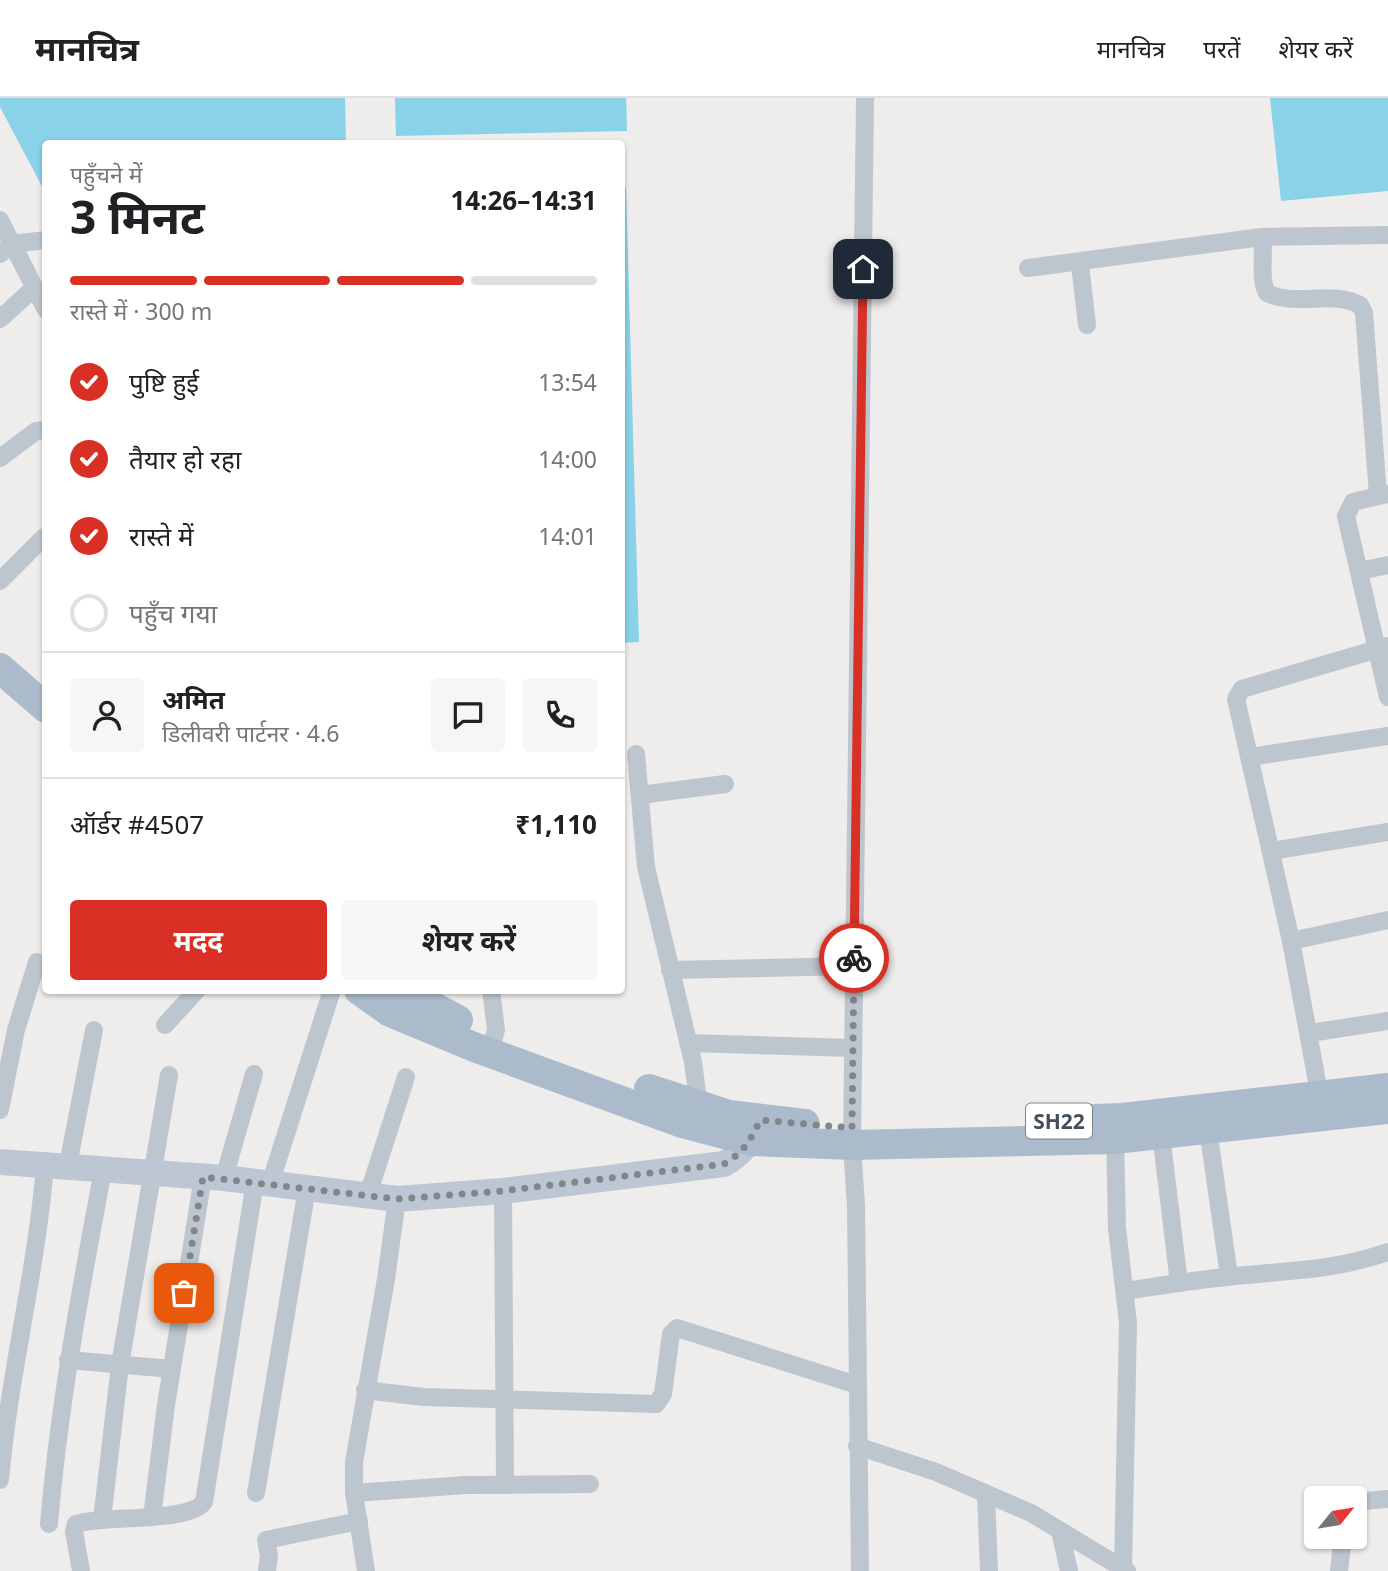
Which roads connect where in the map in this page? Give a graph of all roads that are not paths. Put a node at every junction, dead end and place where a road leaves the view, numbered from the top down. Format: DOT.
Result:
graph roads {
  1 [pos="865,98"];
  2 [pos="0,220"];
  3 [pos="1388,235"];
  4 [pos="1262,237"];
  5 [pos="42,241"];
  6 [pos="3,251"];
  7 [pos="1080,264"];
  8 [pos="1028,268"];
  9 [pos="34,288"];
  10 [pos="42,303"];
  11 [pos="0,319"];
  12 [pos="1087,325"];
  13 [pos="42,430"];
  14 [pos="0,458"];
  15 [pos="1383,495"];
  16 [pos="42,539"];
  17 [pos="1388,565"];
  18 [pos="1359,571"];
  19 [pos="0,581"];
  20 [pos="1382,647"];
  21 [pos="0,668"];
  22 [pos="0,688"];
  23 [pos="1388,697"];
  24 [pos="42,705"];
  25 [pos="42,724"];
  26 [pos="1388,736"];
  27 [pos="636,754"];
  28 [pos="1250,757"];
  29 [pos="725,784"];
  30 [pos="640,794"];
  31 [pos="1388,832"];
  32 [pos="1271,851"];
  33 [pos="1388,920"];
  34 [pos="1291,941"];
  35 [pos="37,962"];
  36 [pos="854,966"];
  37 [pos="670,970"];
  38 [pos="193,994"];
  39 [pos="331,994"];
  40 [pos="365,994"];
  41 [pos="491,994"];
  42 [pos="419,996"];
  43 [pos="1388,1021"];
  44 [pos="165,1025"];
  45 [pos="94,1030"];
  46 [pos="1310,1033"];
  47 [pos="688,1043"];
  48 [pos="492,1044"];
  49 [pos="852,1048"];
  50 [pos="254,1074"];
  51 [pos="169,1075"];
  52 [pos="406,1077"];
  53 [pos="1388,1088"];
  54 [pos="1321,1105"];
  55 [pos="699,1107"];
  56 [pos="1388,1109"];
  57 [pos="0,1110"];
  58 [pos="1114,1129"];
  59 [pos="1209,1129"];
  60 [pos="755,1131"];
  61 [pos="1161,1134"];
  62 [pos="852,1136"];
  63 [pos="0,1163"];
  64 [pos="57,1165"];
  65 [pos="103,1170"];
  66 [pos="152,1172"];
  67 [pos="214,1177"];
  68 [pos="262,1183"];
  69 [pos="307,1188"];
  70 [pos="503,1191"];
  71 [pos="368,1195"];
  72 [pos="397,1199"];
  73 [pos="1388,1252"];
  74 [pos="1229,1276"];
  75 [pos="1179,1283"];
  76 [pos="1125,1291"];
  77 [pos="8,1358"];
  78 [pos="68,1360"];
  79 [pos="120,1365"];
  80 [pos="172,1369"];
  81 [pos="857,1385"];
  82 [pos="365,1390"];
  83 [pos="504,1397"];
  84 [pos="857,1446"];
  85 [pos="0,1473"];
  86 [pos="0,1480"];
  87 [pos="590,1484"];
  88 [pos="505,1485"];
  89 [pos="256,1493"];
  90 [pos="354,1493"];
  91 [pos="986,1494"];
  92 [pos="1388,1499"];
  93 [pos="1367,1501"];
  94 [pos="152,1517"];
  95 [pos="102,1520"];
  96 [pos="359,1521"];
  97 [pos="49,1524"];
  98 [pos="1060,1531"];
  99 [pos="1342,1549"];
  100 [pos="1125,1570"];
  101 [pos="81,1571"];
  102 [pos="267,1571"];
  103 [pos="366,1571"];
  104 [pos="860,1571"];
  105 [pos="989,1571"];
  106 [pos="1069,1571"];
  107 [pos="1339,1571"];
  1 -- 36 [label="street"];
  2 -- 6 [label="street"];
  3 -- 4 [label="street"];
  4 -- 7 [label="street"];
  4 -- 15 [label="street"];
  5 -- 6 [label="street"];
  6 -- 9 [label="street"];
  7 -- 8 [label="street"];
  7 -- 12 [label="street"];
  9 -- 10 [label="street"];
  9 -- 11 [label="street"];
  13 -- 14 [label="street"];
  15 -- 18 [label="street"];
  16 -- 19 [label="street"];
  17 -- 18 [label="street"];
  18 -- 20 [label="street"];
  20 -- 23 [label="street"];
  20 -- 28 [label="street"];
  21 -- 24 [label="main road"];
  22 -- 25 [label="main road"];
  26 -- 28 [label="street"];
  27 -- 30 [label="street"];
  28 -- 32 [label="street"];
  29 -- 30 [label="street"];
  30 -- 37 [label="street"];
  31 -- 32 [label="street"];
  32 -- 34 [label="street"];
  33 -- 34 [label="street"];
  34 -- 46 [label="street"];
  35 -- 57 [label="street"];
  36 -- 37 [label="street"];
  36 -- 49 [label="street"];
  37 -- 47 [label="street"];
  38 -- 44 [label="street"];
  39 -- 68 [label="street"];
  40 -- 48 [label="main road, SH22"];
  41 -- 48 [label="street"];
  42 -- 48 [label="main road, SH22"];
  43 -- 46 [label="street"];
  45 -- 64 [label="street"];
  46 -- 54 [label="street"];
  47 -- 49 [label="street"];
  47 -- 55 [label="street"];
  48 -- 55 [label="main road, SH22"];
  48 -- 60 [label="main road, SH22"];
  49 -- 62 [label="street"];
  50 -- 67 [label="street"];
  51 -- 66 [label="street"];
  52 -- 71 [label="street"];
  53 -- 54 [label="main road, SH22"];
  54 -- 56 [label="main road, SH22"];
  54 -- 58 [label="main road, SH22"];
  54 -- 59 [label="main road, SH22"];
  55 -- 60 [label="main road, SH22"];
  58 -- 61 [label="main road, SH22"];
  58 -- 62 [label="main road, SH22"];
  58 -- 76 [label="street"];
  59 -- 61 [label="main road, SH22"];
  59 -- 74 [label="street"];
  60 -- 62 [label="main road, SH22"];
  60 -- 70 [label="main road"];
  61 -- 75 [label="street"];
  62 -- 81 [label="street"];
  63 -- 64 [label="main road"];
  64 -- 65 [label="main road"];
  64 -- 77 [label="street"];
  65 -- 66 [label="main road"];
  65 -- 78 [label="street"];
  66 -- 67 [label="main road"];
  66 -- 79 [label="street"];
  67 -- 68 [label="main road"];
  67 -- 80 [label="street"];
  68 -- 69 [label="main road"];
  68 -- 94 [label="street"];
  69 -- 71 [label="main road"];
  69 -- 89 [label="street"];
  70 -- 72 [label="main road"];
  70 -- 83 [label="street"];
  71 -- 72 [label="main road"];
  72 -- 82 [label="street"];
  73 -- 74 [label="street"];
  74 -- 75 [label="street"];
  75 -- 76 [label="street"];
  76 -- 100 [label="street"];
  77 -- 85 [label="street"];
  78 -- 79 [label="street"];
  78 -- 97 [label="street"];
  79 -- 80 [label="street"];
  79 -- 95 [label="street"];
  80 -- 94 [label="street"];
  81 -- 83 [label="street"];
  81 -- 84 [label="street"];
  82 -- 83 [label="street"];
  82 -- 90 [label="street"];
  83 -- 88 [label="street"];
  84 -- 91 [label="street"];
  84 -- 104 [label="street"];
  85 -- 86 [label="street"];
  87 -- 88 [label="street"];
  88 -- 90 [label="street"];
  90 -- 96 [label="street"];
  91 -- 98 [label="street"];
  91 -- 105 [label="street"];
  92 -- 93 [label="street"];
  94 -- 95 [label="street"];
  95 -- 101 [label="street"];
  96 -- 102 [label="street"];
  96 -- 103 [label="street"];
  98 -- 100 [label="street"];
  98 -- 106 [label="street"];
  99 -- 107 [label="street"];
}
